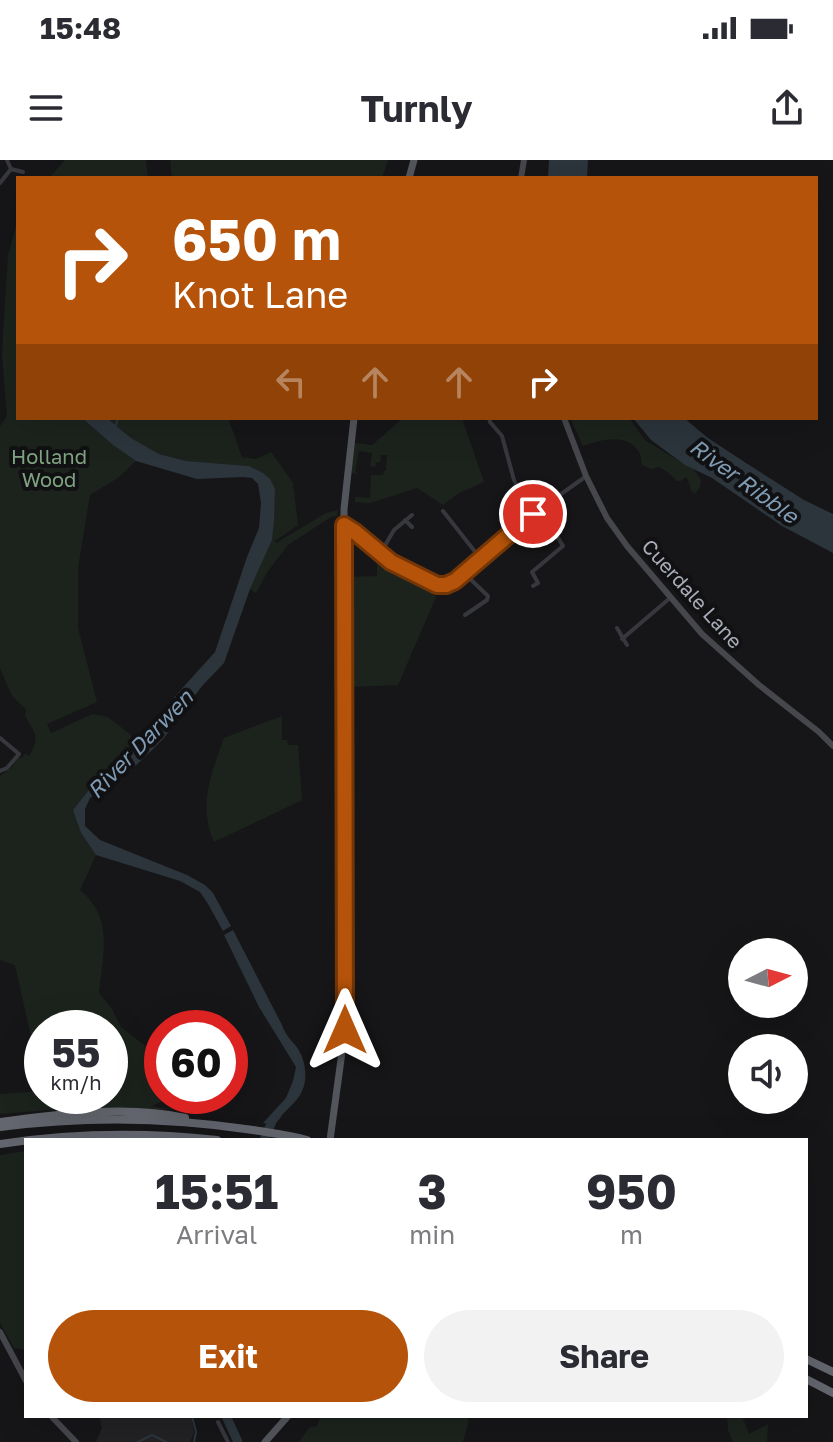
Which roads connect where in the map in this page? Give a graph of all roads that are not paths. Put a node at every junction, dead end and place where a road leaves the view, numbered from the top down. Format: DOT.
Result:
graph roads {
  1 [pos="7,160"];
  2 [pos="11,169"];
  3 [pos="23,172"];
  4 [pos="0,183"];
  5 [pos="354,420"];
  6 [pos="490,420"];
  7 [pos="565,420"];
  8 [pos="586,476"];
  9 [pos="540,508"];
  10 [pos="443,511"];
  11 [pos="533,514"];
  12 [pos="412,515"];
  13 [pos="405,520"];
  14 [pos="344,525"];
  15 [pos="412,527"];
  16 [pos="380,554"];
  17 [pos="480,558"];
  18 [pos="464,573"];
  19 [pos="533,586"];
  20 [pos="670,598"];
  21 [pos="465,615"];
  22 [pos="617,628"];
  23 [pos="622,639"];
  24 [pos="627,645"];
  25 [pos="0,738"];
  26 [pos="833,746"];
  27 [pos="0,771"];
  28 [pos="0,1124"];
  29 [pos="46,1138"];
  30 [pos="193,1138"];
  31 [pos="296,1138"];
  32 [pos="330,1138"];
  33 [pos="24,1140"];
  34 [pos="0,1144"];
  35 [pos="0,1332"];
  36 [pos="808,1360"];
  37 [pos="833,1372"];
  38 [pos="24,1377"];
  39 [pos="808,1380"];
  40 [pos="833,1393"];
  41 [pos="53,1418"];
  42 [pos="286,1418"];
  43 [pos="218,1422"];
  44 [pos="76,1442"];
  45 [pos="228,1442"];
  46 [pos="265,1442"];
  1 -- 2 [label="street"];
  2 -- 3 [label="street"];
  2 -- 4 [label="street"];
  5 -- 14 [label="main road"];
  6 -- 11 [label="street"];
  7 -- 8 [label="main road, Cuerdale Lane"];
  8 -- 9 [label="street"];
  8 -- 20 [label="main road, Cuerdale Lane"];
  9 -- 11 [label="street"];
  9 -- 19 [label="street"];
  10 -- 17 [label="street"];
  11 -- 17 [label="street"];
  12 -- 13 [label="street"];
  13 -- 15 [label="street"];
  13 -- 16 [label="street"];
  14 -- 16 [label="street"];
  14 -- 32 [label="main road"];
  16 -- 18 [label="street"];
  17 -- 18 [label="street"];
  18 -- 21 [label="street"];
  20 -- 23 [label="street"];
  20 -- 26 [label="main road, Cuerdale Lane"];
  22 -- 23 [label="street"];
  23 -- 24 [label="street"];
  25 -- 27 [label="street"];
  28 -- 31 [label="highway"];
  29 -- 30 [label="highway"];
  33 -- 34 [label="highway"];
  35 -- 38 [label="main road"];
  36 -- 37 [label="highway"];
  39 -- 40 [label="highway"];
  41 -- 44 [label="main road"];
  42 -- 46 [label="main road"];
  43 -- 45 [label="street"];
}
